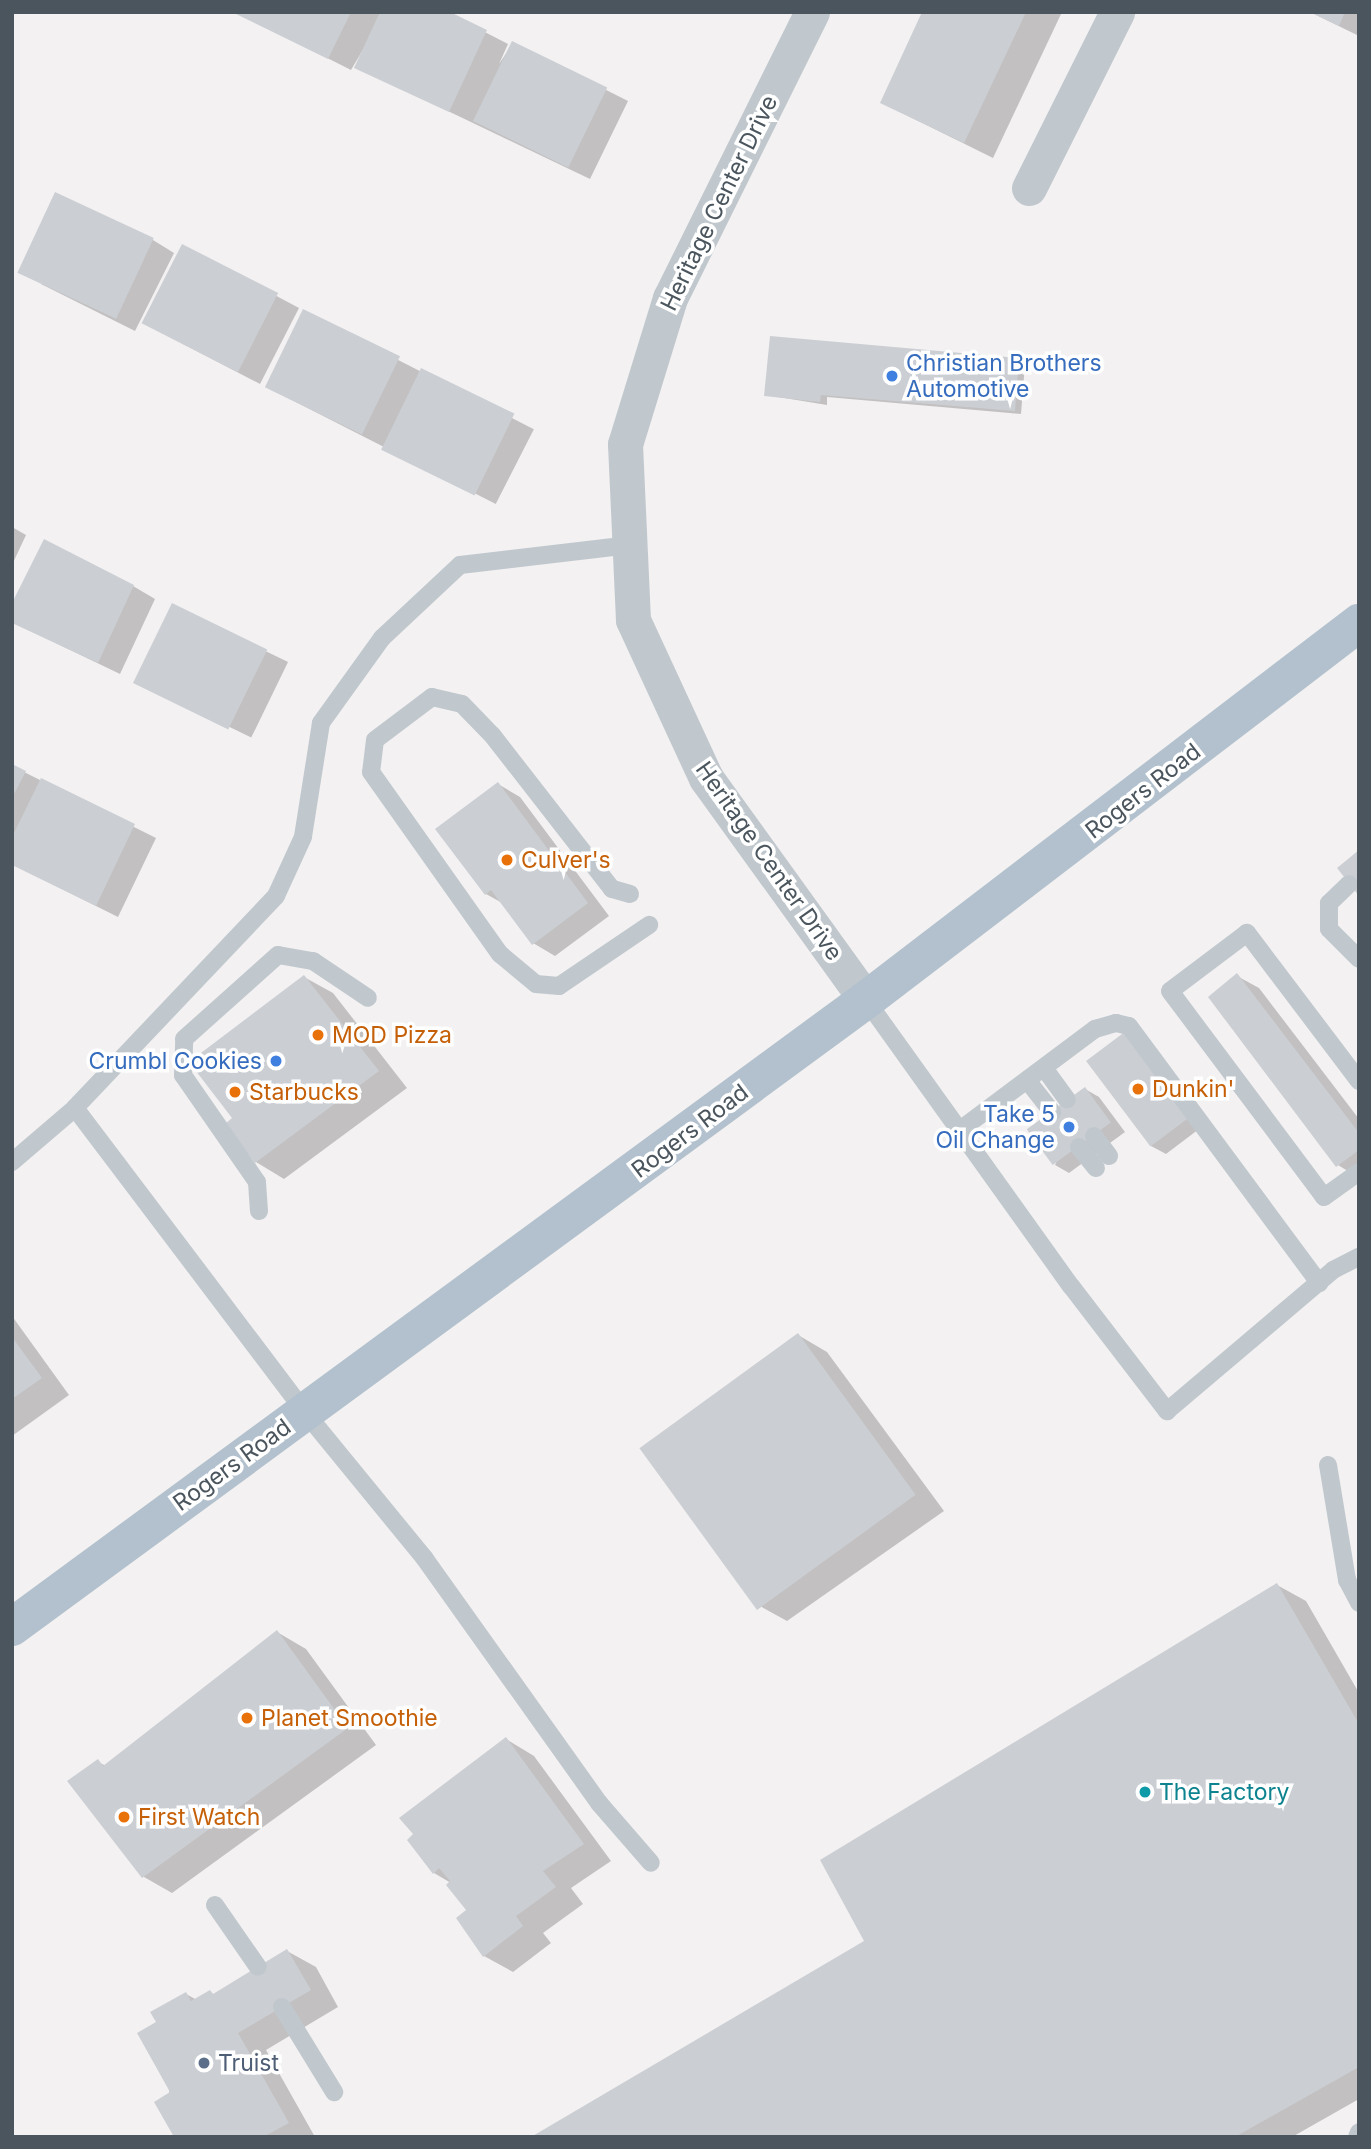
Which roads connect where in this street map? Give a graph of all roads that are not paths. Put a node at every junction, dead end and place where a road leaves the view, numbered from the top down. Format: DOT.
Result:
graph roads {
  1 [pos="812,12"];
  2 [pos="1117,12"];
  3 [pos="1029,188"];
  4 [pos="630,545"];
  5 [pos="1359,624"];
  6 [pos="1349,884"];
  7 [pos="630,894"];
  8 [pos="649,925"];
  9 [pos="1359,959"];
  10 [pos="368,998"];
  11 [pos="866,1000"];
  12 [pos="1044,1068"];
  13 [pos="1027,1080"];
  14 [pos="1359,1081"];
  15 [pos="1067,1100"];
  16 [pos="75,1108"];
  17 [pos="1052,1112"];
  18 [pos="960,1130"];
  19 [pos="1094,1136"];
  20 [pos="1079,1147"];
  21 [pos="12,1162"];
  22 [pos="1359,1172"];
  23 [pos="259,1211"];
  24 [pos="1359,1257"];
  25 [pos="1319,1283"];
  26 [pos="304,1411"];
  27 [pos="1328,1465"];
  28 [pos="1359,1604"];
  29 [pos="12,1627"];
  30 [pos="651,1863"];
  31 [pos="215,1905"];
  32 [pos="258,1967"];
  33 [pos="282,2007"];
  34 [pos="334,2092"];
  1 -- 4 [label="street, Heritage Center Drive"];
  2 -- 3 [label="street"];
  4 -- 11 [label="street, Heritage Center Drive"];
  4 -- 16 [label="lane"];
  5 -- 11 [label="main road, Rogers Road"];
  6 -- 9 [label="lane"];
  7 -- 8 [label="lane"];
  10 -- 23 [label="lane"];
  11 -- 18 [label="lane"];
  11 -- 26 [label="main road, Rogers Road"];
  12 -- 13 [label="lane"];
  12 -- 15 [label="lane"];
  12 -- 25 [label="lane"];
  13 -- 17 [label="lane"];
  13 -- 18 [label="lane"];
  14 -- 22 [label="lane"];
  16 -- 21 [label="lane"];
  16 -- 26 [label="lane"];
  18 -- 25 [label="lane"];
  19 -- 20 [label="lane"];
  24 -- 25 [label="lane"];
  26 -- 29 [label="main road, Rogers Road"];
  26 -- 30 [label="lane"];
  27 -- 28 [label="lane"];
  31 -- 32 [label="lane"];
  33 -- 34 [label="lane"];
}
